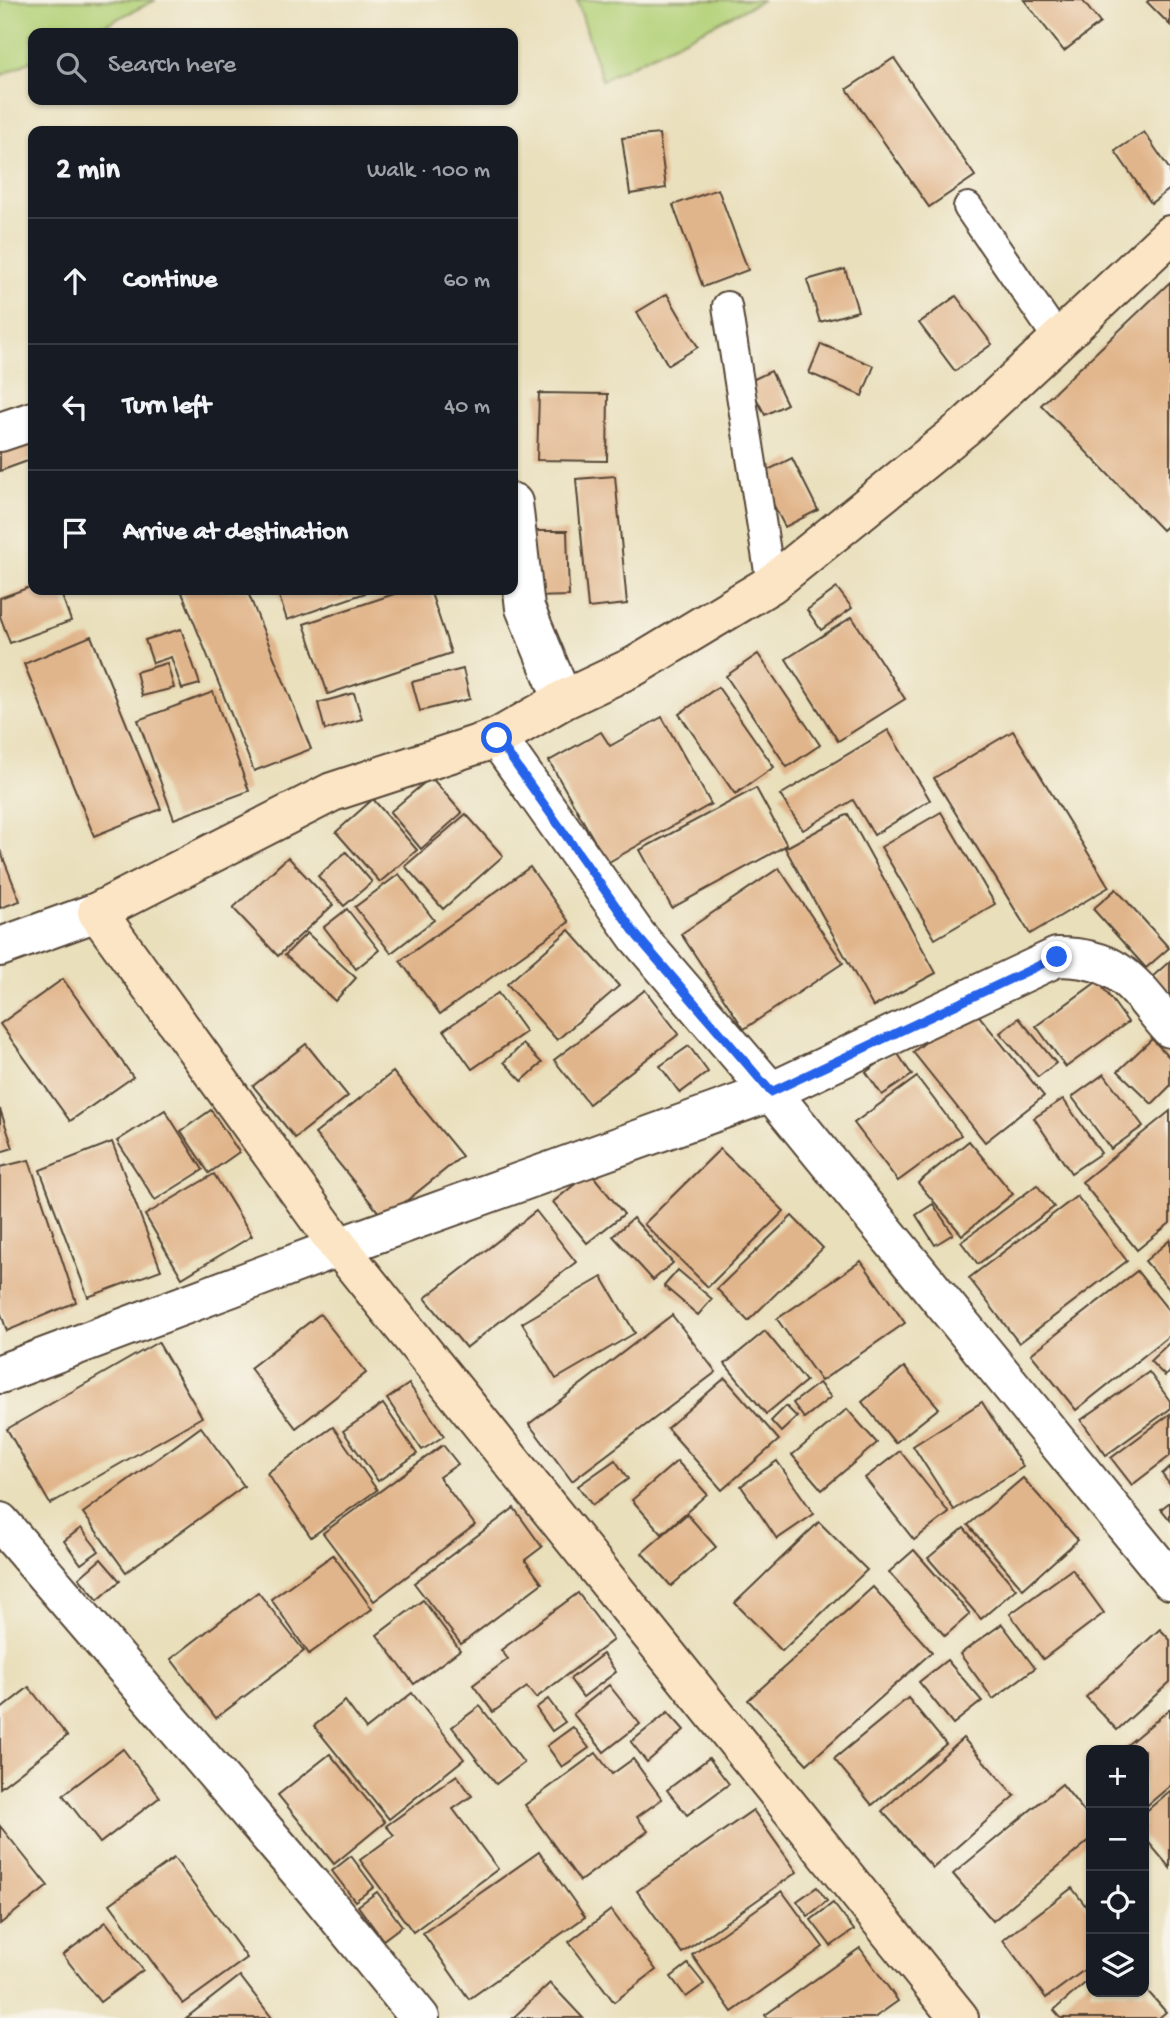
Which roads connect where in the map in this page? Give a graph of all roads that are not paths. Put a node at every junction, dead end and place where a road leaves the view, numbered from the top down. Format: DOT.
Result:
graph roads {
  1 [pos="968,207"];
  2 [pos="1170,235"];
  3 [pos="727,306"];
  4 [pos="1058,339"];
  5 [pos="28,423"];
  6 [pos="0,432"];
  7 [pos="518,547"];
  8 [pos="771,584"];
  9 [pos="563,700"];
  10 [pos="497,738"];
  11 [pos="97,912"];
  12 [pos="0,947"];
  13 [pos="1170,1028"];
  14 [pos="771,1092"];
  15 [pos="338,1247"];
  16 [pos="0,1374"];
  17 [pos="0,1522"];
  18 [pos="1170,1580"];
  19 [pos="420,2018"];
  20 [pos="959,2018"];
  1 -- 4 [label="lane"];
  2 -- 4 [label="street"];
  3 -- 8 [label="lane"];
  4 -- 8 [label="street"];
  5 -- 6 [label="street"];
  7 -- 9 [label="street"];
  8 -- 9 [label="street"];
  9 -- 10 [label="street"];
  10 -- 11 [label="street"];
  10 -- 14 [label="street"];
  11 -- 12 [label="street"];
  11 -- 15 [label="street"];
  13 -- 14 [label="street"];
  14 -- 15 [label="street"];
  14 -- 18 [label="street"];
  15 -- 16 [label="street"];
  15 -- 20 [label="street"];
  17 -- 19 [label="street"];
}
